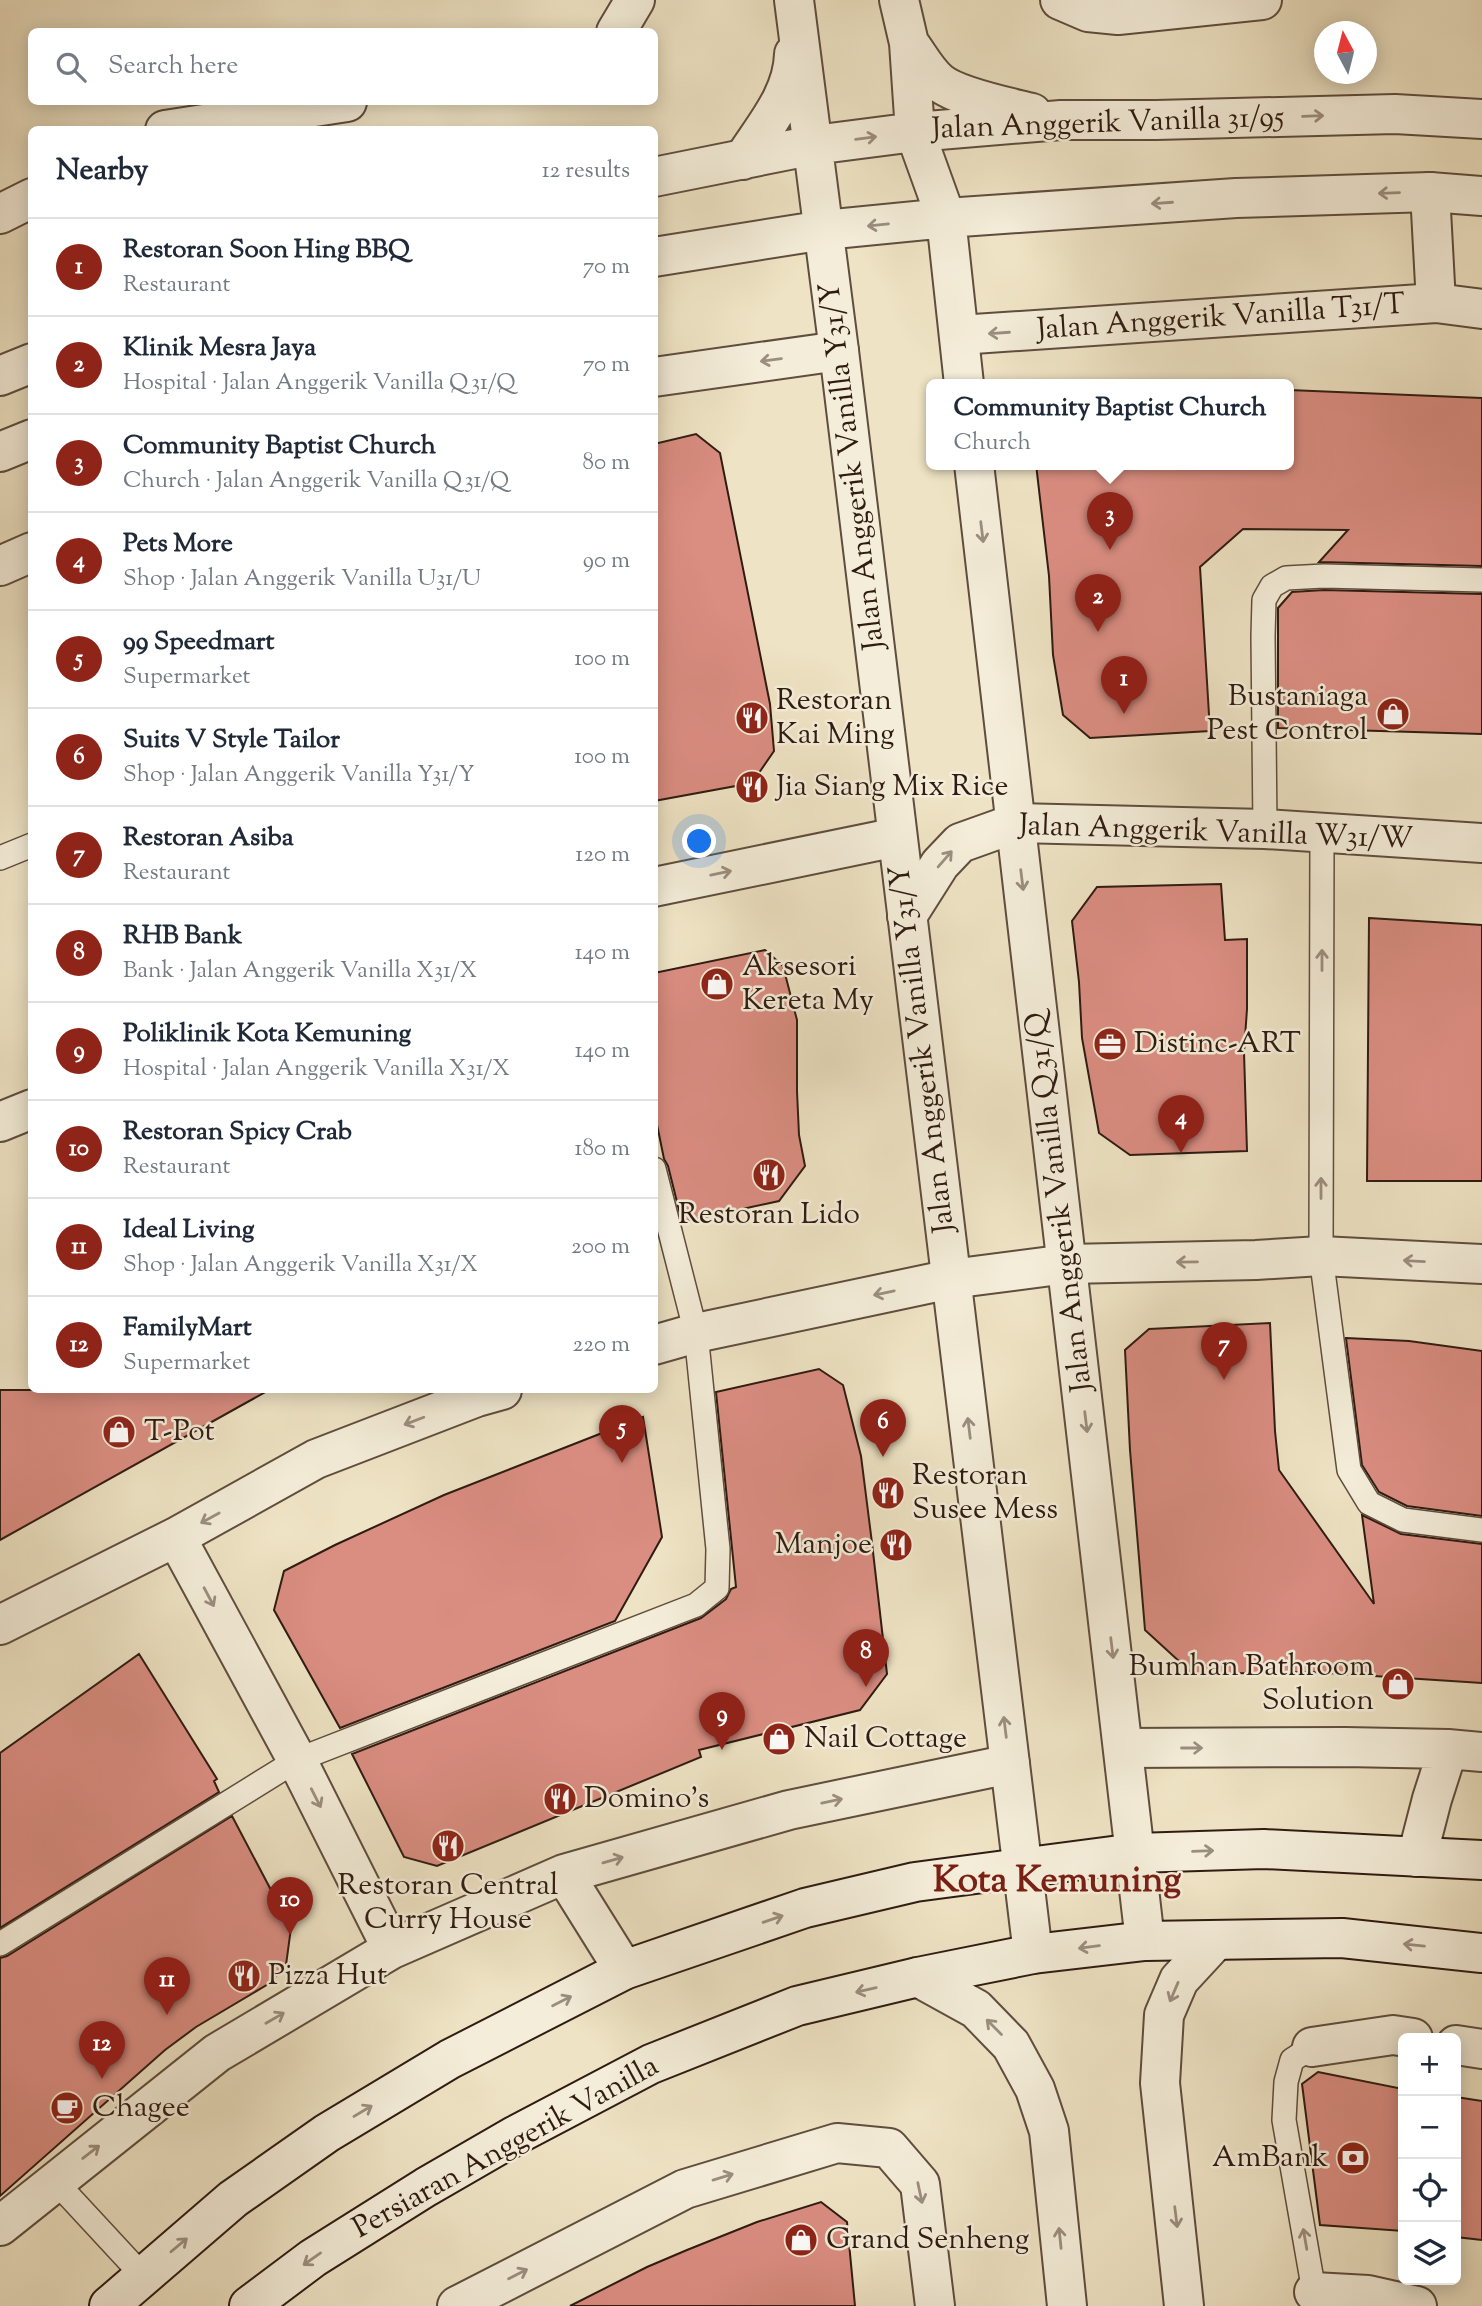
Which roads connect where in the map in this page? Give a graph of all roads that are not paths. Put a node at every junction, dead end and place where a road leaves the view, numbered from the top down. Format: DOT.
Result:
graph roads {
  1 [pos="635,0"];
  2 [pos="899,0"];
  3 [pos="1262,0"];
  4 [pos="1074,6"];
  5 [pos="794,8"];
  6 [pos="618,28"];
  7 [pos="909,43"];
  8 [pos="328,105"];
  9 [pos="1482,119"];
  10 [pos="1060,120"];
  11 [pos="191,126"];
  12 [pos="915,132"];
  13 [pos="814,145"];
  14 [pos="743,160"];
  15 [pos="658,176"];
  16 [pos="1430,192"];
  17 [pos="1482,196"];
  18 [pos="28,200"];
  19 [pos="0,214"];
  20 [pos="946,218"];
  21 [pos="824,230"];
  22 [pos="658,256"];
  23 [pos="1436,303"];
  24 [pos="1482,309"];
  25 [pos="959,335"];
  26 [pos="839,351"];
  27 [pos="28,365"];
  28 [pos="0,376"];
  29 [pos="658,376"];
  30 [pos="963,379"];
  31 [pos="28,441"];
  32 [pos="0,452"];
  33 [pos="975,470"];
  34 [pos="28,554"];
  35 [pos="0,566"];
  36 [pos="1482,580"];
  37 [pos="1016,824"];
  38 [pos="1265,830"];
  39 [pos="1322,833"];
  40 [pos="897,837"];
  41 [pos="1482,843"];
  42 [pos="28,847"];
  43 [pos="0,858"];
  44 [pos="658,886"];
  45 [pos="907,916"];
  46 [pos="28,1111"];
  47 [pos="0,1122"];
  48 [pos="658,1185"];
  49 [pos="1321,1256"];
  50 [pos="1067,1264"];
  51 [pos="1482,1264"];
  52 [pos="951,1279"];
  53 [pos="696,1333"];
  54 [pos="658,1344"];
  55 [pos="481,1393"];
  56 [pos="1482,1530"];
  57 [pos="176,1537"];
  58 [pos="0,1625"];
  59 [pos="1124,1748"];
  60 [pos="1465,1750"];
  61 [pos="297,1760"];
  62 [pos="1010,1764"];
  63 [pos="1135,1853"];
  64 [pos="1418,1857"];
  65 [pos="1482,1860"];
  66 [pos="1022,1868"];
  67 [pos="564,1874"];
  68 [pos="1216,1940"];
  69 [pos="1145,1941"];
  70 [pos="0,1944"];
  71 [pos="392,1950"];
  72 [pos="1482,1953"];
  73 [pos="1033,1954"];
  74 [pos="624,1970"];
  75 [pos="918,1977"];
  76 [pos="1398,2036"];
  77 [pos="1461,2046"];
  78 [pos="1312,2047"];
  79 [pos="1482,2049"];
  80 [pos="55,2181"];
  81 [pos="0,2226"];
  82 [pos="143,2276"];
  83 [pos="1315,2299"];
  84 [pos="109,2306"];
  85 [pos="249,2306"];
  86 [pos="457,2306"];
  87 [pos="935,2306"];
  88 [pos="1067,2306"];
  89 [pos="1185,2306"];
  90 [pos="1417,2306"];
  1 -- 6 [label="street"];
  2 -- 7 [label="street"];
  3 -- 4 [label="street"];
  5 -- 13 [label="street, Jalan Anggerik Vanilla Y31/Y"];
  5 -- 14 [label="street"];
  7 -- 10 [label="street"];
  7 -- 12 [label="street"];
  8 -- 11 [label="street"];
  10 -- 9 [label="street, Jalan Anggerik Vanilla 31/95, one-way"];
  10 -- 12 [label="street, Jalan Anggerik Vanilla 31/95"];
  13 -- 12 [label="street, Jalan Anggerik Vanilla 31/95, one-way"];
  12 -- 20 [label="street"];
  13 -- 14 [label="street, Jalan Anggerik Vanilla 31/95"];
  13 -- 21 [label="street, Jalan Anggerik Vanilla Y31/Y"];
  14 -- 15 [label="street, Jalan Anggerik Vanilla 31/95"];
  16 -- 17 [label="street"];
  16 -- 20 [label="street, one-way"];
  16 -- 23 [label="street"];
  18 -- 19 [label="street"];
  20 -- 21 [label="street, one-way"];
  20 -- 25 [label="street"];
  21 -- 22 [label="street"];
  21 -- 26 [label="street, Jalan Anggerik Vanilla Y31/Y"];
  23 -- 24 [label="street, Jalan Anggerik Vanilla T31/T"];
  23 -- 25 [label="street, Jalan Anggerik Vanilla T31/T, one-way"];
  25 -- 30 [label="street"];
  26 -- 29 [label="street, one-way"];
  26 -- 40 [label="street, Jalan Anggerik Vanilla Y31/Y"];
  27 -- 28 [label="street"];
  31 -- 32 [label="street"];
  33 -- 37 [label="street, Jalan Anggerik Vanilla Q31/Q, one-way"];
  34 -- 35 [label="street"];
  36 -- 38 [label="lane"];
  37 -- 38 [label="street, Jalan Anggerik Vanilla W31/W"];
  45 -- 37 [label="street, Jalan Anggerik Vanilla W31/W, one-way"];
  37 -- 50 [label="street, Jalan Anggerik Vanilla Q31/Q, one-way"];
  38 -- 39 [label="street, Jalan Anggerik Vanilla W31/W"];
  39 -- 41 [label="street, Jalan Anggerik Vanilla W31/W"];
  49 -- 39 [label="lane, one-way"];
  44 -- 40 [label="street, one-way"];
  40 -- 45 [label="street, Jalan Anggerik Vanilla Y31/Y"];
  42 -- 43 [label="lane"];
  45 -- 52 [label="street, Jalan Anggerik Vanilla Y31/Y"];
  46 -- 47 [label="street"];
  48 -- 53 [label="lane"];
  49 -- 50 [label="street, one-way"];
  51 -- 49 [label="street, one-way"];
  49 -- 56 [label="lane"];
  50 -- 52 [label="street"];
  50 -- 59 [label="street, Jalan Anggerik Vanilla Q31/Q, one-way"];
  52 -- 53 [label="street, one-way"];
  62 -- 52 [label="street, Jalan Anggerik Vanilla Y31/Y, one-way"];
  53 -- 54 [label="street"];
  53 -- 61 [label="lane"];
  55 -- 57 [label="street, one-way"];
  57 -- 58 [label="street"];
  57 -- 61 [label="street, one-way"];
  59 -- 60 [label="street, one-way"];
  59 -- 63 [label="street, Jalan Anggerik Vanilla Q31/Q"];
  60 -- 64 [label="street"];
  61 -- 70 [label="lane"];
  61 -- 71 [label="street, one-way"];
  62 -- 66 [label="street, Jalan Anggerik Vanilla Y31/Y"];
  67 -- 62 [label="street, one-way"];
  63 -- 64 [label="street, one-way"];
  63 -- 66 [label="street"];
  63 -- 69 [label="street, Jalan Anggerik Vanilla Q31/Q"];
  64 -- 65 [label="street"];
  66 -- 73 [label="street, Jalan Anggerik Vanilla Y31/Y"];
  74 -- 66 [label="street, one-way"];
  67 -- 71 [label="street"];
  67 -- 74 [label="street"];
  68 -- 69 [label="street, Persiaran Anggerik Vanilla"];
  72 -- 68 [label="street, Persiaran Anggerik Vanilla, one-way"];
  68 -- 89 [label="street, one-way"];
  69 -- 73 [label="street, Persiaran Anggerik Vanilla, one-way"];
  80 -- 71 [label="street, one-way"];
  73 -- 75 [label="street, Persiaran Anggerik Vanilla"];
  82 -- 74 [label="street, one-way"];
  75 -- 85 [label="street, Persiaran Anggerik Vanilla, one-way"];
  88 -- 75 [label="street, one-way"];
  76 -- 78 [label="street"];
  77 -- 79 [label="street"];
  83 -- 78 [label="lane, one-way"];
  80 -- 81 [label="street"];
  80 -- 82 [label="lane"];
  82 -- 84 [label="street"];
  83 -- 90 [label="street"];
  86 -- 87 [label="street, one-way"];
}
